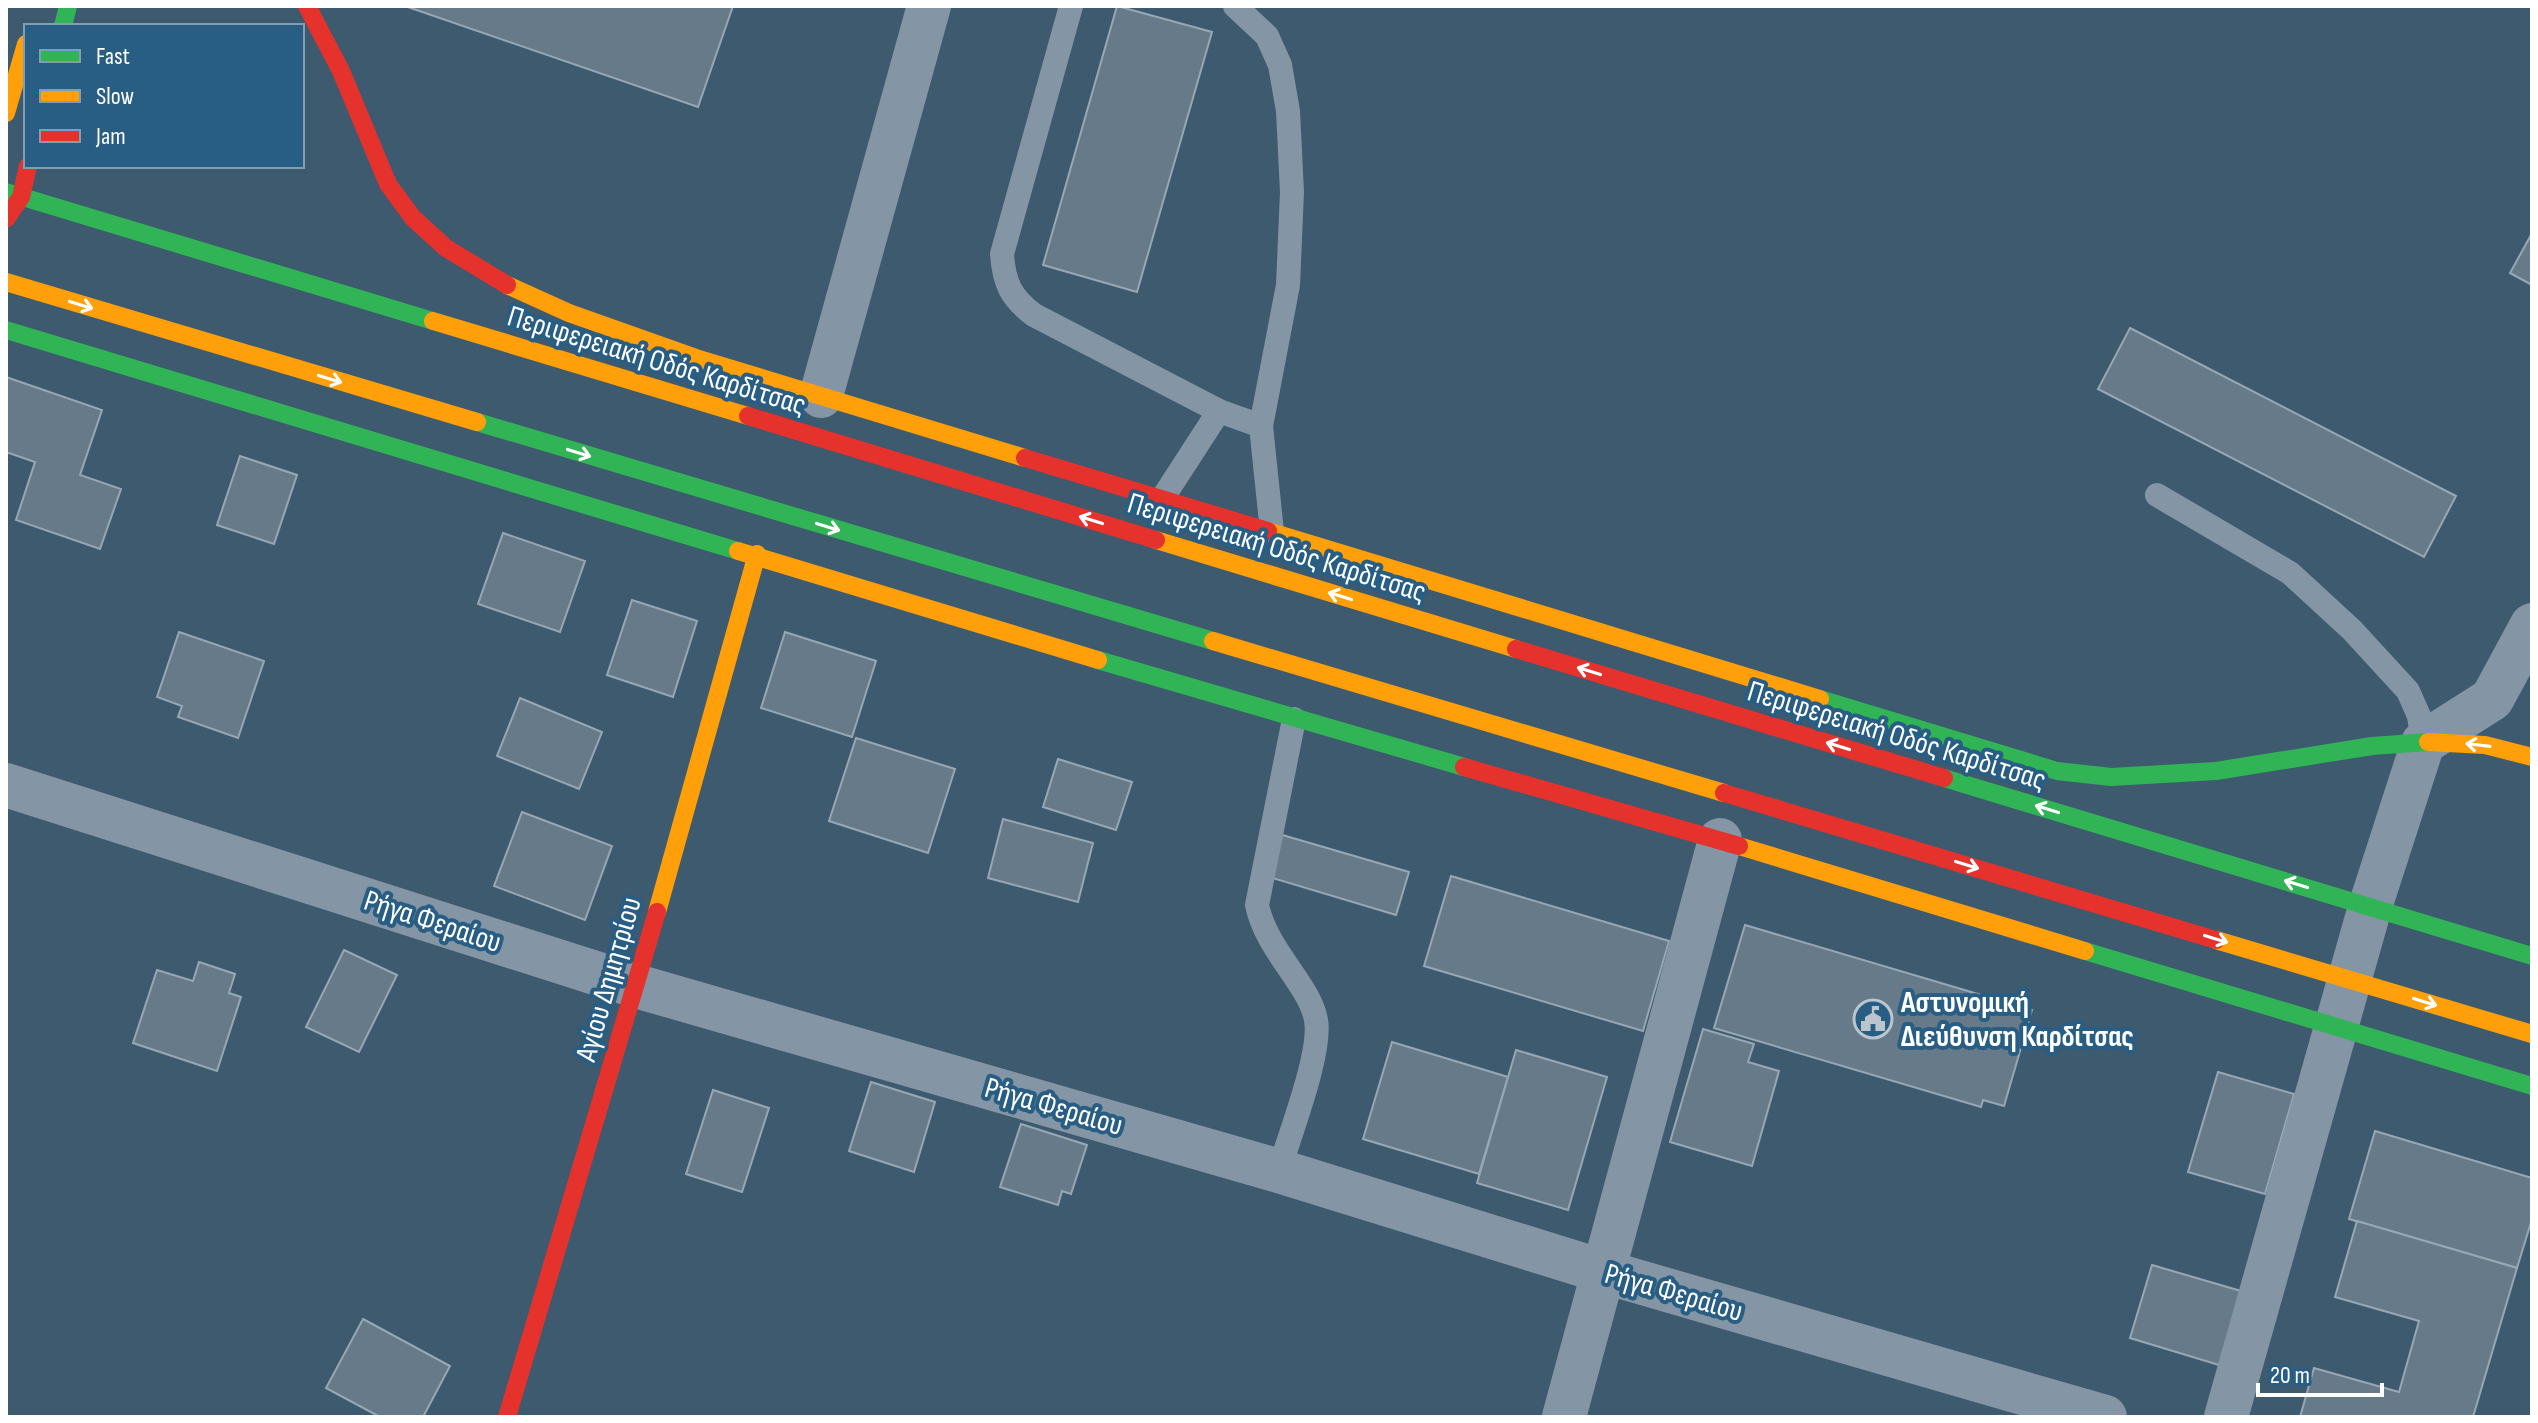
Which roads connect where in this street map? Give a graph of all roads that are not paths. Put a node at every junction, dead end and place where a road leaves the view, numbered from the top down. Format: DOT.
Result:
graph roads {
  1 [pos="307,6"];
  2 [pos="929,6"];
  3 [pos="1071,6"];
  4 [pos="1235,6"];
  5 [pos="24,51"];
  6 [pos="6,113"];
  7 [pos="27,168"];
  8 [pos="13,194"];
  9 [pos="6,219"];
  10 [pos="6,282"];
  11 [pos="6,330"];
  12 [pos="821,396"];
  13 [pos="1219,411"];
  14 [pos="1261,426"];
  15 [pos="2157,495"];
  16 [pos="1162,499"];
  17 [pos="1272,532"];
  18 [pos="757,554"];
  19 [pos="2532,625"];
  20 [pos="1294,719"];
  21 [pos="2423,743"];
  22 [pos="2532,757"];
  23 [pos="6,785"];
  24 [pos="1720,840"];
  25 [pos="2370,907"];
  26 [pos="2532,956"];
  27 [pos="2350,979"];
  28 [pos="636,986"];
  29 [pos="2336,1029"];
  30 [pos="2532,1034"];
  31 [pos="2532,1086"];
  32 [pos="1279,1171"];
  33 [pos="1605,1272"];
  34 [pos="507,1417"];
  35 [pos="1564,1417"];
  36 [pos="2105,1417"];
  37 [pos="2226,1417"];
  1 -- 12 [label="street"];
  2 -- 12 [label="street"];
  3 -- 13 [label="lane"];
  4 -- 14 [label="lane"];
  5 -- 6 [label="street"];
  7 -- 8 [label="street"];
  8 -- 9 [label="street"];
  25 -- 8 [label="street, Περιφερειακή Οδός Καρδίτσας, one-way"];
  10 -- 27 [label="street, one-way"];
  11 -- 18 [label="street"];
  12 -- 16 [label="street"];
  13 -- 14 [label="lane"];
  13 -- 16 [label="lane"];
  14 -- 17 [label="lane"];
  15 -- 21 [label="lane"];
  16 -- 17 [label="street"];
  17 -- 21 [label="street"];
  18 -- 20 [label="street"];
  18 -- 28 [label="street, Αγίου Δημητρίου"];
  19 -- 21 [label="street"];
  20 -- 24 [label="street"];
  20 -- 32 [label="lane"];
  22 -- 21 [label="street, one-way"];
  21 -- 25 [label="street"];
  23 -- 28 [label="street, Ρήγα Φεραίου"];
  24 -- 29 [label="street"];
  24 -- 33 [label="street"];
  25 -- 26 [label="street, Περιφερειακή Οδός Καρδίτσας"];
  25 -- 27 [label="street"];
  27 -- 29 [label="street"];
  27 -- 30 [label="street, one-way"];
  28 -- 32 [label="street, Ρήγα Φεραίου"];
  28 -- 34 [label="street, Αγίου Δημητρίου"];
  29 -- 31 [label="street"];
  29 -- 37 [label="street"];
  32 -- 33 [label="street, Ρήγα Φεραίου"];
  33 -- 35 [label="street"];
  33 -- 36 [label="street, Ρήγα Φεραίου"];
}
